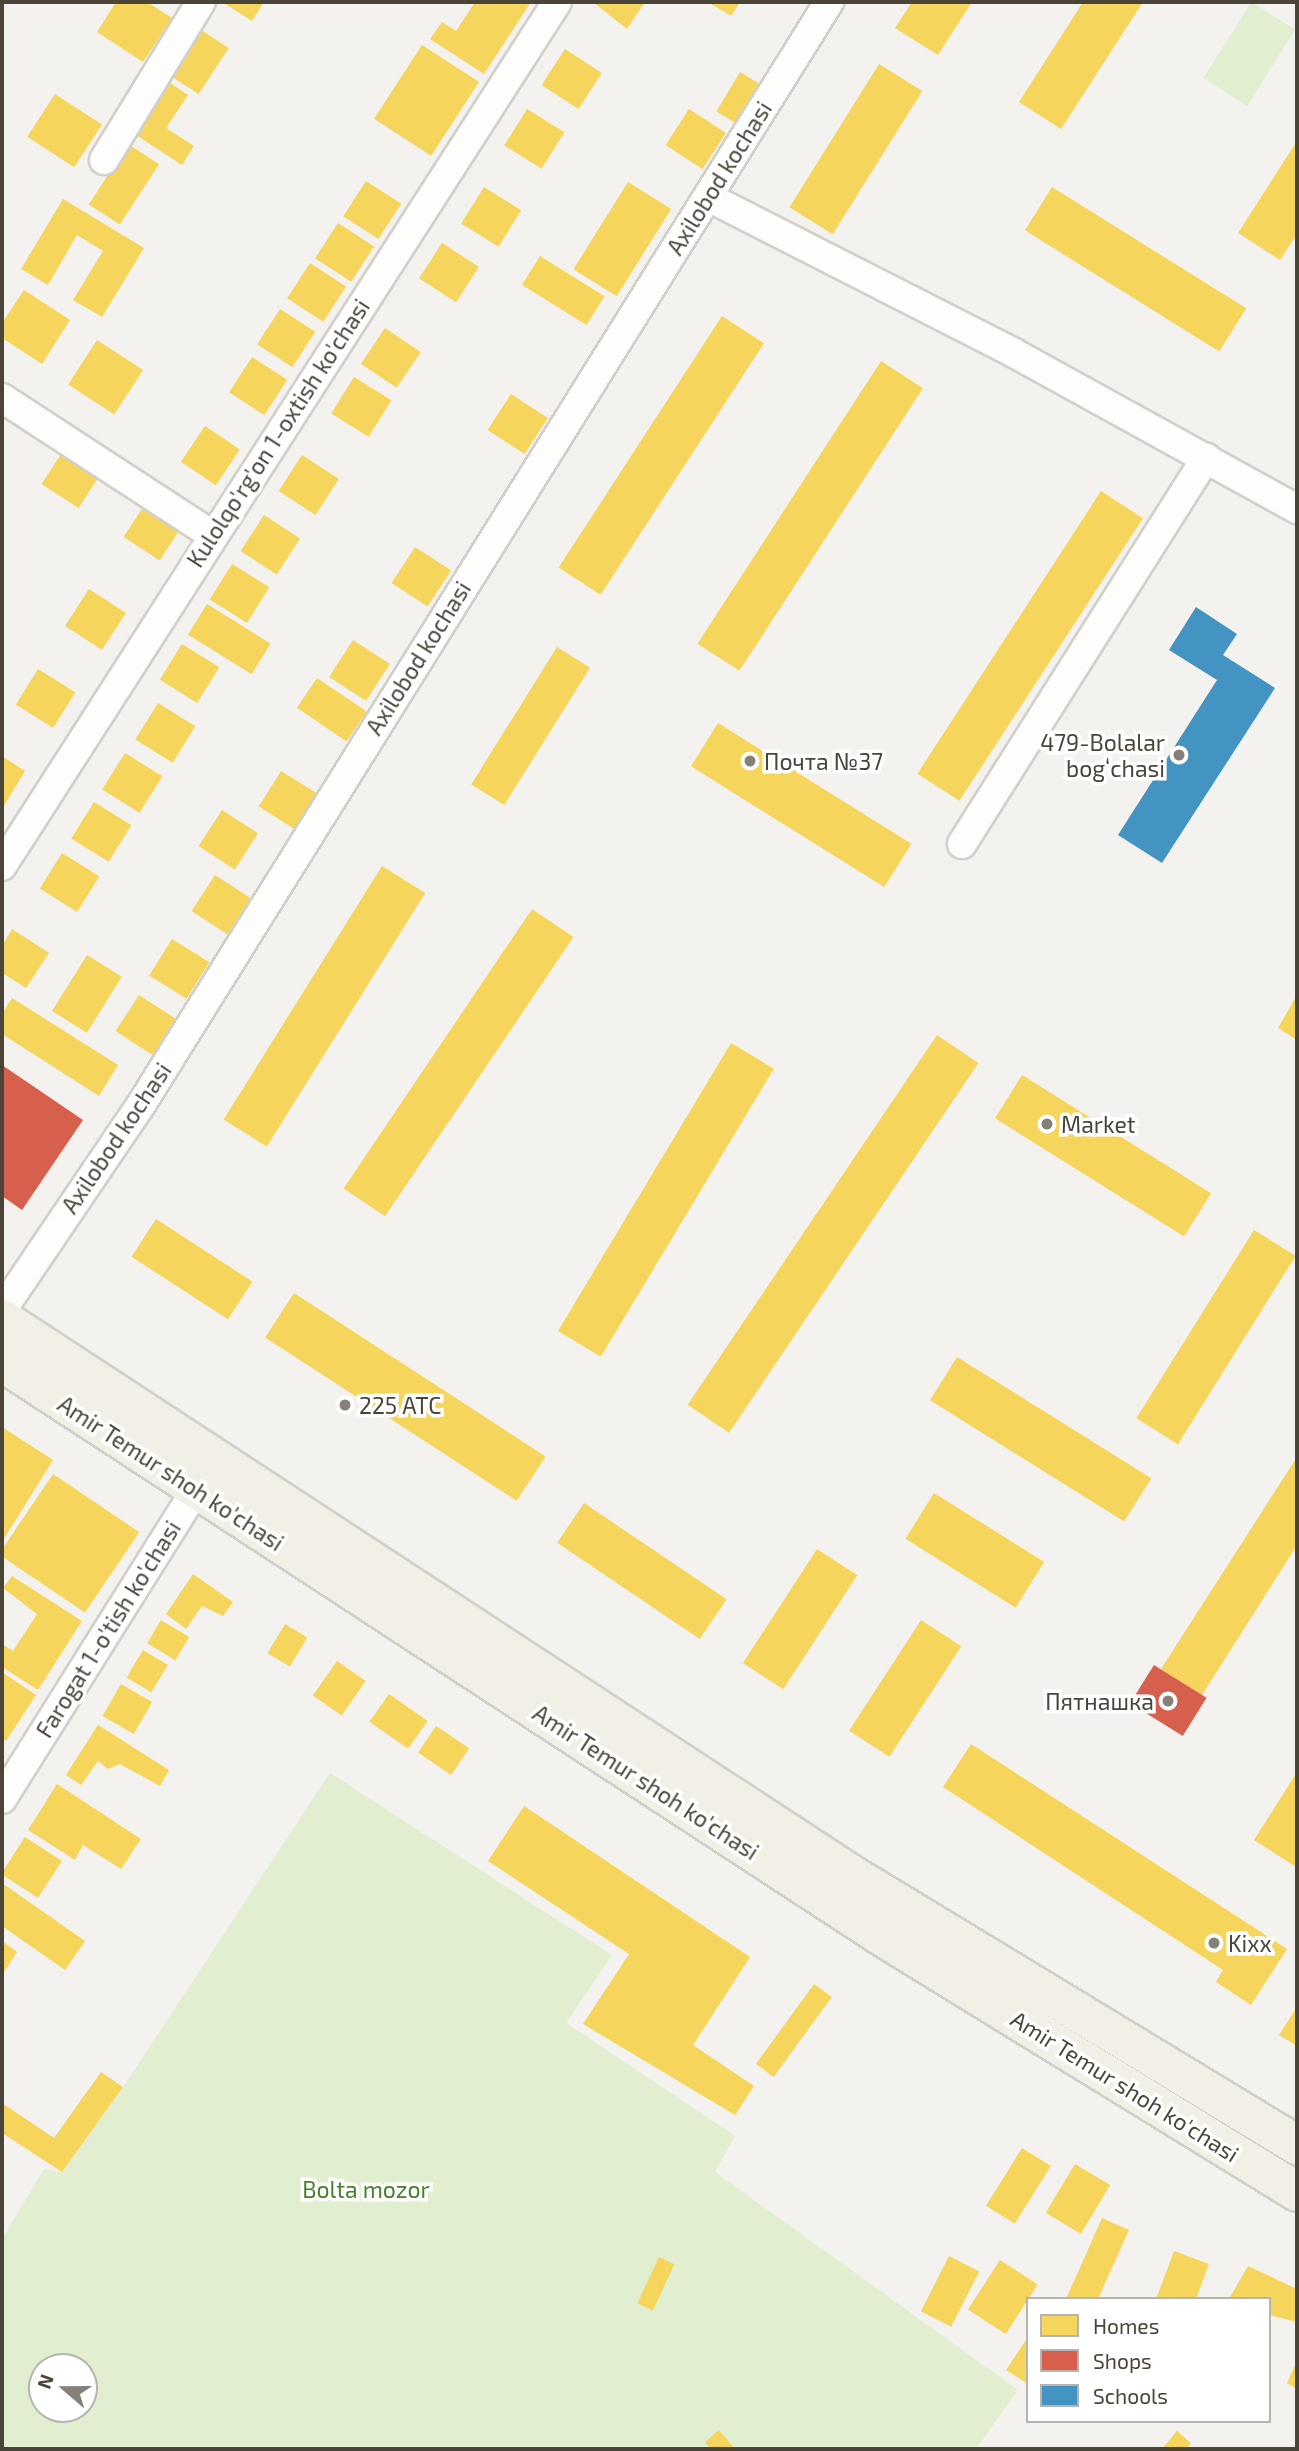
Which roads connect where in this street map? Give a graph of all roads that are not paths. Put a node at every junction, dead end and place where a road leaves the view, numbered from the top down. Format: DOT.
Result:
graph roads {
  1 [pos="201,2"];
  2 [pos="557,2"];
  3 [pos="829,2"];
  4 [pos="104,160"];
  5 [pos="708,197"];
  6 [pos="2,398"];
  7 [pos="1206,458"];
  8 [pos="1297,509"];
  9 [pos="212,535"];
  10 [pos="962,844"];
  11 [pos="2,866"];
  12 [pos="2,1310"];
  13 [pos="2,1318"];
  14 [pos="2,1362"];
  15 [pos="206,1474"];
  16 [pos="2,1799"];
  17 [pos="1297,2144"];
  18 [pos="1297,2192"];
  1 -- 4 [label="street"];
  2 -- 9 [label="street, Kulolqo'rg'on 1-oxtish ko'chasi"];
  3 -- 5 [label="street, Axilobod kochasi"];
  5 -- 7 [label="street"];
  5 -- 12 [label="street, Axilobod kochasi"];
  6 -- 9 [label="street"];
  7 -- 8 [label="street"];
  7 -- 10 [label="street"];
  9 -- 11 [label="street, Kulolqo'rg'on 1-oxtish ko'chasi"];
  13 -- 15 [label="main road, Amir Temur shoh ko'chasi"];
  14 -- 15 [label="main road, Amir Temur shoh ko'chasi"];
  15 -- 16 [label="street, Farogat 1-o'tish ko'chasi"];
  15 -- 17 [label="main road, Amir Temur shoh ko'chasi"];
  15 -- 18 [label="main road, Amir Temur shoh ko'chasi"];
}
